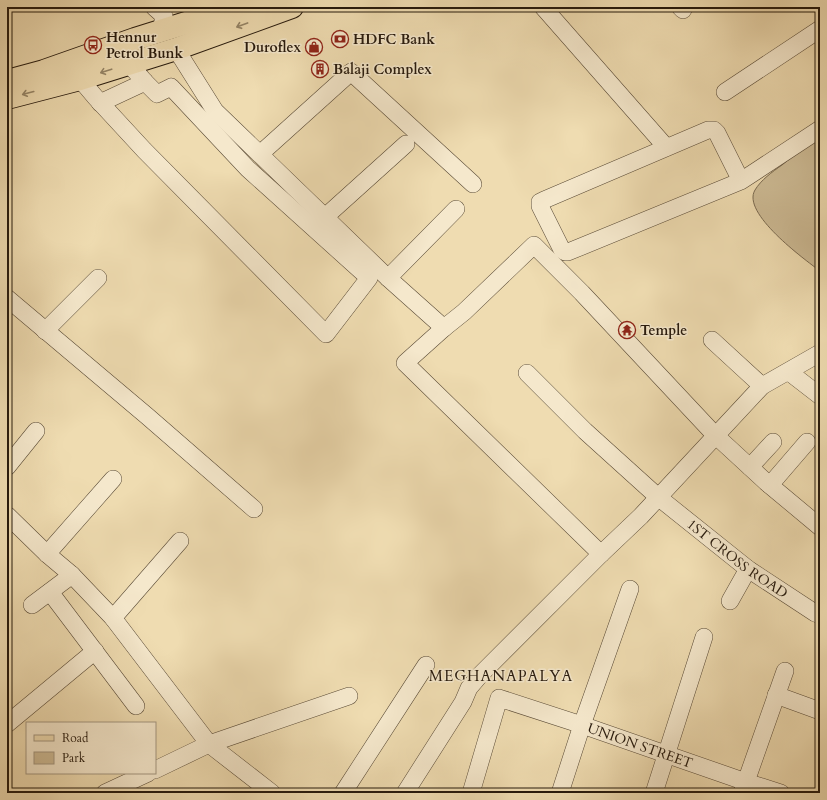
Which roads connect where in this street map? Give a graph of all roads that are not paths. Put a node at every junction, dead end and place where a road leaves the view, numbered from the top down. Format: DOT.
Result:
graph roads {
  1 [pos="154,7"];
  2 [pos="237,7"];
  3 [pos="292,7"];
  4 [pos="542,7"];
  5 [pos="820,29"];
  6 [pos="161,31"];
  7 [pos="176,49"];
  8 [pos="129,64"];
  9 [pos="46,79"];
  10 [pos="80,79"];
  11 [pos="7,81"];
  12 [pos="145,82"];
  13 [pos="725,92"];
  14 [pos="7,98"];
  15 [pos="100,103"];
  16 [pos="820,129"];
  17 [pos="406,144"];
  18 [pos="666,147"];
  19 [pos="260,154"];
  20 [pos="741,181"];
  21 [pos="473,184"];
  22 [pos="456,209"];
  23 [pos="325,218"];
  24 [pos="98,278"];
  25 [pos="388,278"];
  26 [pos="7,298"];
  27 [pos="444,328"];
  28 [pos="46,330"];
  29 [pos="712,340"];
  30 [pos="820,353"];
  31 [pos="789,372"];
  32 [pos="527,373"];
  33 [pos="762,386"];
  34 [pos="820,396"];
  35 [pos="36,431"];
  36 [pos="715,435"];
  37 [pos="773,442"];
  38 [pos="807,442"];
  39 [pos="7,466"];
  40 [pos="750,467"];
  41 [pos="114,479"];
  42 [pos="770,486"];
  43 [pos="658,498"];
  44 [pos="254,509"];
  45 [pos="7,516"];
  46 [pos="820,527"];
  47 [pos="180,541"];
  48 [pos="47,554"];
  49 [pos="601,554"];
  50 [pos="748,569"];
  51 [pos="72,575"];
  52 [pos="630,589"];
  53 [pos="50,592"];
  54 [pos="730,601"];
  55 [pos="32,605"];
  56 [pos="820,615"];
  57 [pos="113,618"];
  58 [pos="704,637"];
  59 [pos="94,651"];
  60 [pos="426,665"];
  61 [pos="785,671"];
  62 [pos="349,696"];
  63 [pos="776,696"];
  64 [pos="136,706"];
  65 [pos="820,711"];
  66 [pos="7,724"];
  67 [pos="582,725"];
  68 [pos="209,744"];
  69 [pos="666,754"];
  70 [pos="156,770"];
  71 [pos="146,774"];
  72 [pos="744,788"];
  73 [pos="105,793"];
  74 [pos="272,793"];
  75 [pos="343,793"];
  76 [pos="405,793"];
  77 [pos="471,793"];
  78 [pos="560,793"];
  79 [pos="654,793"];
  80 [pos="781,793"];
  1 -- 6 [label="street"];
  2 -- 6 [label="main road"];
  3 -- 7 [label="main road, one-way"];
  4 -- 18 [label="street"];
  5 -- 13 [label="street"];
  6 -- 9 [label="main road"];
  7 -- 8 [label="main road"];
  7 -- 19 [label="street"];
  8 -- 10 [label="main road, one-way"];
  8 -- 12 [label="street"];
  9 -- 10 [label="main road"];
  9 -- 11 [label="main road"];
  9 -- 14 [label="main road, one-way"];
  10 -- 15 [label="street"];
  12 -- 15 [label="street"];
  12 -- 15 [label="street"];
  16 -- 20 [label="street"];
  17 -- 23 [label="street"];
  18 -- 20 [label="street"];
  18 -- 20 [label="street"];
  19 -- 21 [label="street"];
  19 -- 23 [label="street"];
  22 -- 25 [label="street"];
  23 -- 25 [label="street"];
  24 -- 28 [label="street"];
  25 -- 27 [label="street"];
  26 -- 28 [label="street"];
  27 -- 36 [label="street"];
  27 -- 49 [label="street"];
  28 -- 44 [label="street"];
  29 -- 33 [label="street"];
  30 -- 31 [label="street"];
  31 -- 33 [label="street"];
  31 -- 34 [label="street"];
  32 -- 43 [label="street, 1ST CROSS ROAD"];
  33 -- 36 [label="street"];
  35 -- 39 [label="street"];
  36 -- 40 [label="street"];
  36 -- 43 [label="street"];
  37 -- 40 [label="street"];
  38 -- 42 [label="street"];
  40 -- 42 [label="street"];
  41 -- 48 [label="street"];
  42 -- 46 [label="street"];
  43 -- 49 [label="street"];
  43 -- 50 [label="street, 1ST CROSS ROAD"];
  45 -- 48 [label="street"];
  47 -- 57 [label="street"];
  48 -- 51 [label="street"];
  49 -- 76 [label="street"];
  50 -- 54 [label="street"];
  50 -- 56 [label="street, 1ST CROSS ROAD"];
  51 -- 53 [label="street"];
  51 -- 57 [label="street"];
  52 -- 67 [label="street"];
  53 -- 55 [label="street"];
  53 -- 59 [label="street"];
  57 -- 68 [label="street"];
  58 -- 69 [label="street"];
  59 -- 64 [label="street"];
  59 -- 66 [label="street"];
  60 -- 75 [label="street"];
  61 -- 63 [label="street"];
  62 -- 68 [label="street"];
  63 -- 65 [label="street"];
  63 -- 72 [label="street"];
  67 -- 69 [label="street, UNION STREET"];
  67 -- 77 [label="street, UNION STREET"];
  67 -- 78 [label="street"];
  68 -- 70 [label="street"];
  68 -- 74 [label="street"];
  69 -- 72 [label="street, UNION STREET"];
  69 -- 79 [label="street"];
  71 -- 73 [label="street"];
  72 -- 80 [label="street, UNION STREET"];
}
